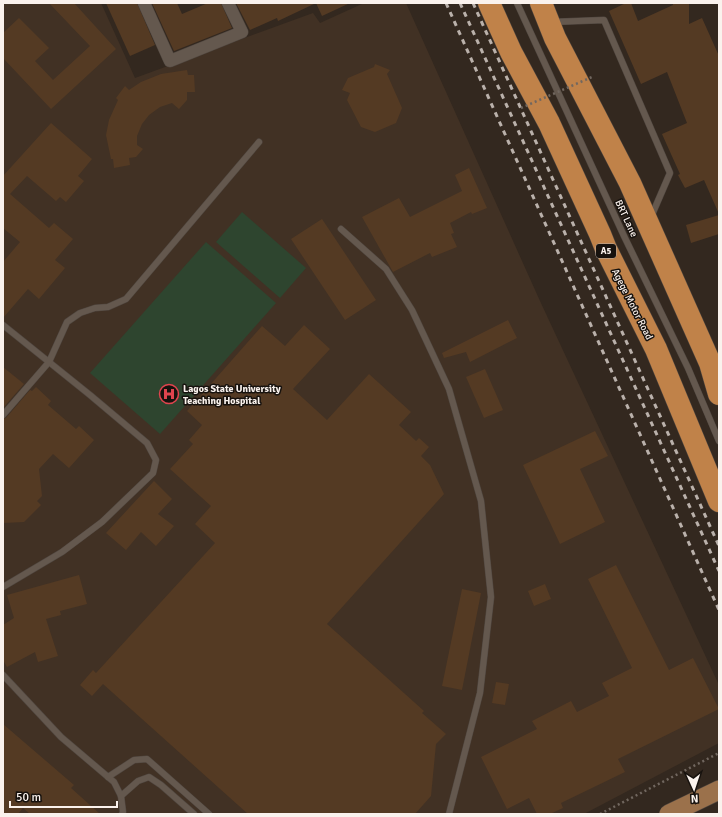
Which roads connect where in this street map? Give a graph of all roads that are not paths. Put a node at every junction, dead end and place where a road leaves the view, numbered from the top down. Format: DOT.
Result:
graph roads {
  1 [pos="144,3"];
  2 [pos="228,3"];
  3 [pos="490,3"];
  4 [pos="518,3"];
  5 [pos="546,12"];
  6 [pos="259,142"];
  7 [pos="648,224"];
  8 [pos="341,229"];
  9 [pos="3,325"];
  10 [pos="49,362"];
  11 [pos="714,372"];
  12 [pos="719,394"];
  13 [pos="3,414"];
  14 [pos="719,441"];
  15 [pos="719,501"];
  16 [pos="3,587"];
  17 [pos="3,676"];
  18 [pos="108,777"];
  19 [pos="719,790"];
  20 [pos="121,796"];
  21 [pos="122,814"];
  22 [pos="194,814"];
  23 [pos="209,814"];
  24 [pos="449,814"];
  25 [pos="669,814"];
  1 -- 2 [label="street"];
  3 -- 15 [label="highway, Agege Motor Road / A5"];
  4 -- 14 [label="lane, BRT Lane"];
  5 -- 7 [label="highway"];
  5 -- 7 [label="lane"];
  6 -- 10 [label="lane"];
  7 -- 11 [label="highway"];
  8 -- 24 [label="lane"];
  9 -- 10 [label="lane"];
  10 -- 13 [label="lane"];
  10 -- 16 [label="lane"];
  11 -- 12 [label="highway"];
  17 -- 18 [label="lane"];
  18 -- 20 [label="lane"];
  18 -- 23 [label="lane"];
  19 -- 25 [label="main road"];
  20 -- 21 [label="lane"];
  20 -- 22 [label="lane"];
}
